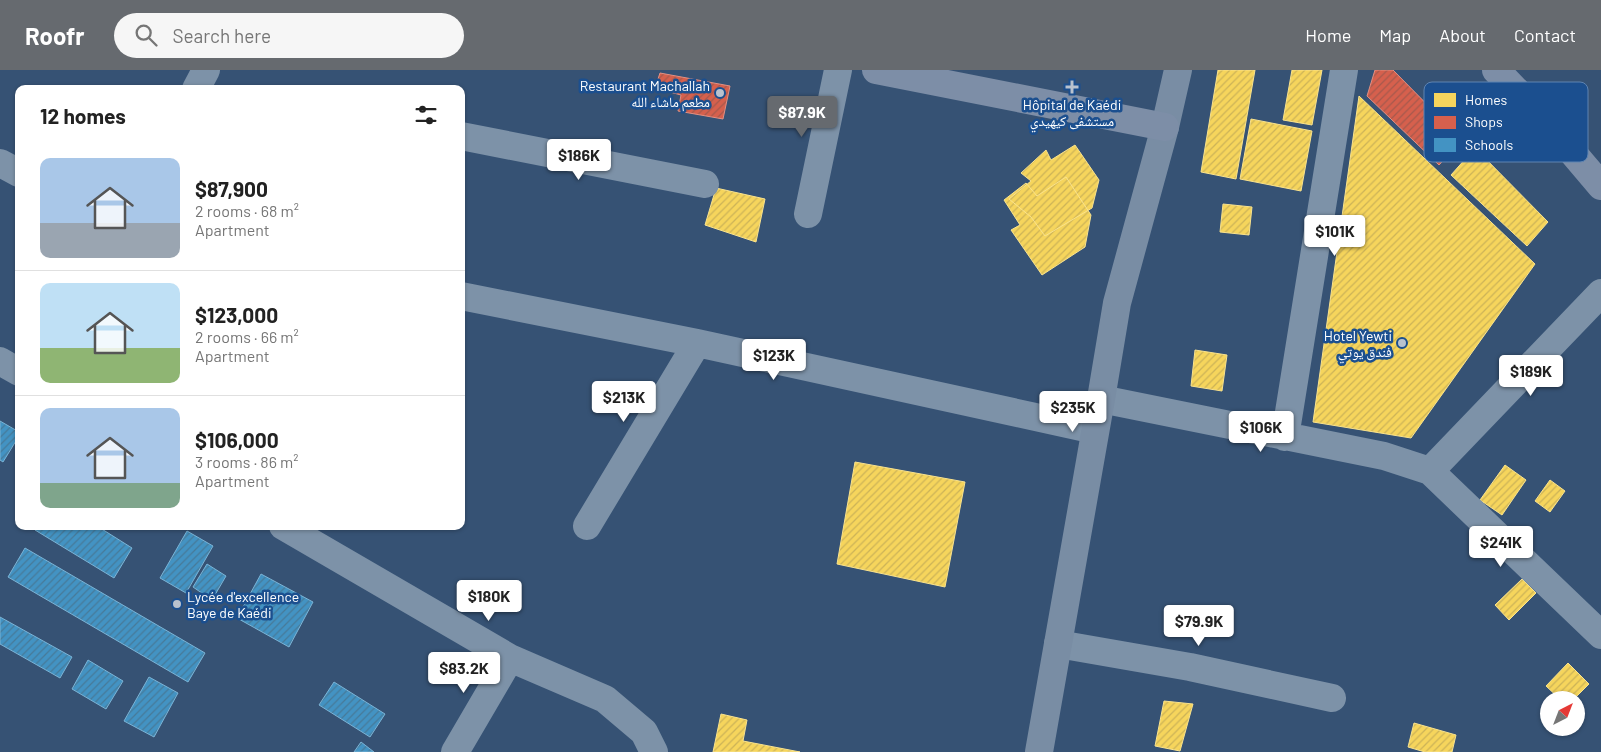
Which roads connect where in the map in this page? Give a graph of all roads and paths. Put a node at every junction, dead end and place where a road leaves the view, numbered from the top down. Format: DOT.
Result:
graph roads {
  1 [pos="838,70"];
  2 [pos="876,70"];
  3 [pos="1178,70"];
  4 [pos="1344,70"];
  5 [pos="1496,70"];
  6 [pos="1508,82"];
  7 [pos="1165,127"];
  8 [pos="465,137"];
  9 [pos="1581,162"];
  10 [pos="0,163"];
  11 [pos="15,171"];
  12 [pos="705,184"];
  13 [pos="1601,186"];
  14 [pos="808,214"];
  15 [pos="1601,293"];
  16 [pos="465,297"];
  17 [pos="697,343"];
  18 [pos="0,361"];
  19 [pos="15,370"];
  20 [pos="1101,399"];
  21 [pos="1095,430"];
  22 [pos="1284,436"];
  23 [pos="1430,471"];
  24 [pos="587,526"];
  25 [pos="290,530"];
  26 [pos="1601,635"];
  27 [pos="1058,644"];
  28 [pos="510,658"];
  29 [pos="1332,698"];
  30 [pos="455,752"];
  31 [pos="654,752"];
  32 [pos="1039,752"];
  1 -- 14 [label="street"];
  2 -- 7 [label="main road"];
  3 -- 7 [label="street"];
  4 -- 22 [label="street"];
  5 -- 6 [label="main road"];
  7 -- 20 [label="street"];
  8 -- 12 [label="street"];
  9 -- 13 [label="main road"];
  10 -- 11 [label="street"];
  15 -- 23 [label="street"];
  16 -- 17 [label="street"];
  17 -- 21 [label="street"];
  17 -- 24 [label="street"];
  18 -- 19 [label="street"];
  20 -- 21 [label="street"];
  20 -- 22 [label="street"];
  21 -- 27 [label="street"];
  22 -- 23 [label="street"];
  23 -- 26 [label="street"];
  25 -- 28 [label="street"];
  27 -- 29 [label="street"];
  27 -- 32 [label="street"];
  28 -- 30 [label="street"];
  28 -- 31 [label="street"];
}
